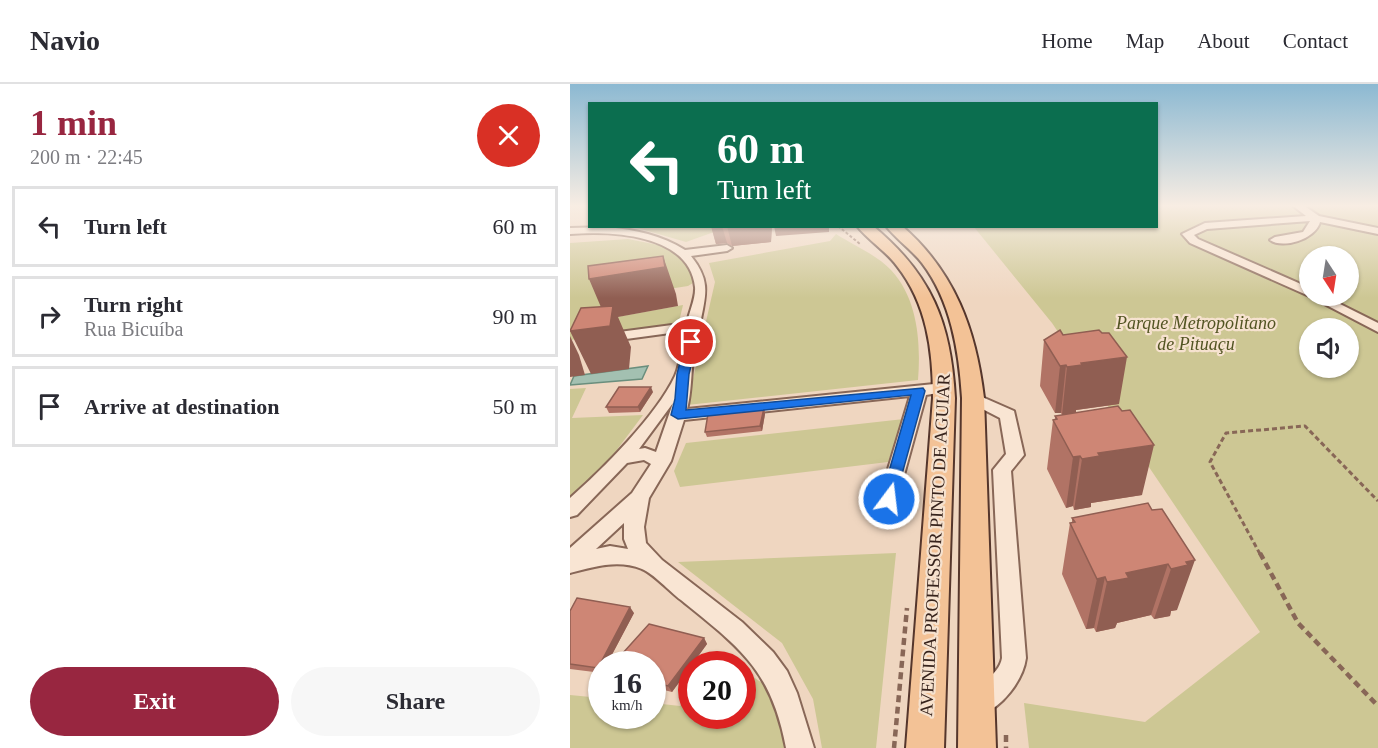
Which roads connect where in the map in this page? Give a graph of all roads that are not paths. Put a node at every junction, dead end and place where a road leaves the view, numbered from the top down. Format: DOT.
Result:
graph roads {
  1 [pos="644,236"];
  2 [pos="875,236"];
  3 [pos="905,236"];
  4 [pos="1189,236"];
  5 [pos="1298,236"];
  6 [pos="608,237"];
  7 [pos="655,239"];
  8 [pos="1275,240"];
  9 [pos="570,242"];
  10 [pos="728,248"];
  11 [pos="683,254"];
  12 [pos="1299,288"];
  13 [pos="1335,306"];
  14 [pos="695,326"];
  15 [pos="1378,328"];
  16 [pos="599,338"];
  17 [pos="683,374"];
  18 [pos="944,388"];
  19 [pos="919,391"];
  20 [pos="974,398"];
  21 [pos="678,415"];
  22 [pos="622,458"];
  23 [pos="662,461"];
  24 [pos="639,498"];
  25 [pos="889,499"];
  26 [pos="570,510"];
  27 [pos="648,561"];
  28 [pos="570,562"];
  29 [pos="977,705"];
  30 [pos="800,748"];
  31 [pos="925,748"];
  32 [pos="977,748"];
  1 -- 7 [label="street"];
  2 -- 18 [label="main road, AVENIDA PROFESSOR PINTO DE AGUIAR"];
  3 -- 20 [label="main road, AVENIDA PROFESSOR PINTO DE AGUIAR"];
  4 -- 12 [label="street"];
  5 -- 8 [label="street"];
  6 -- 7 [label="street"];
  6 -- 9 [label="street"];
  7 -- 11 [label="street"];
  10 -- 11 [label="street"];
  11 -- 14 [label="street"];
  13 -- 15 [label="street"];
  14 -- 16 [label="street"];
  14 -- 17 [label="street"];
  17 -- 21 [label="street"];
  17 -- 22 [label="street"];
  18 -- 19 [label="street"];
  18 -- 31 [label="main road, AVENIDA PROFESSOR PINTO DE AGUIAR"];
  19 -- 21 [label="street"];
  19 -- 25 [label="street"];
  20 -- 29 [label="main road, AVENIDA PROFESSOR PINTO DE AGUIAR"];
  20 -- 29 [label="street"];
  21 -- 23 [label="street"];
  22 -- 23 [label="street"];
  22 -- 26 [label="street"];
  23 -- 24 [label="street"];
  24 -- 27 [label="street"];
  24 -- 28 [label="street"];
  27 -- 28 [label="street"];
  27 -- 30 [label="street"];
  29 -- 32 [label="main road, AVENIDA PROFESSOR PINTO DE AGUIAR"];
}
